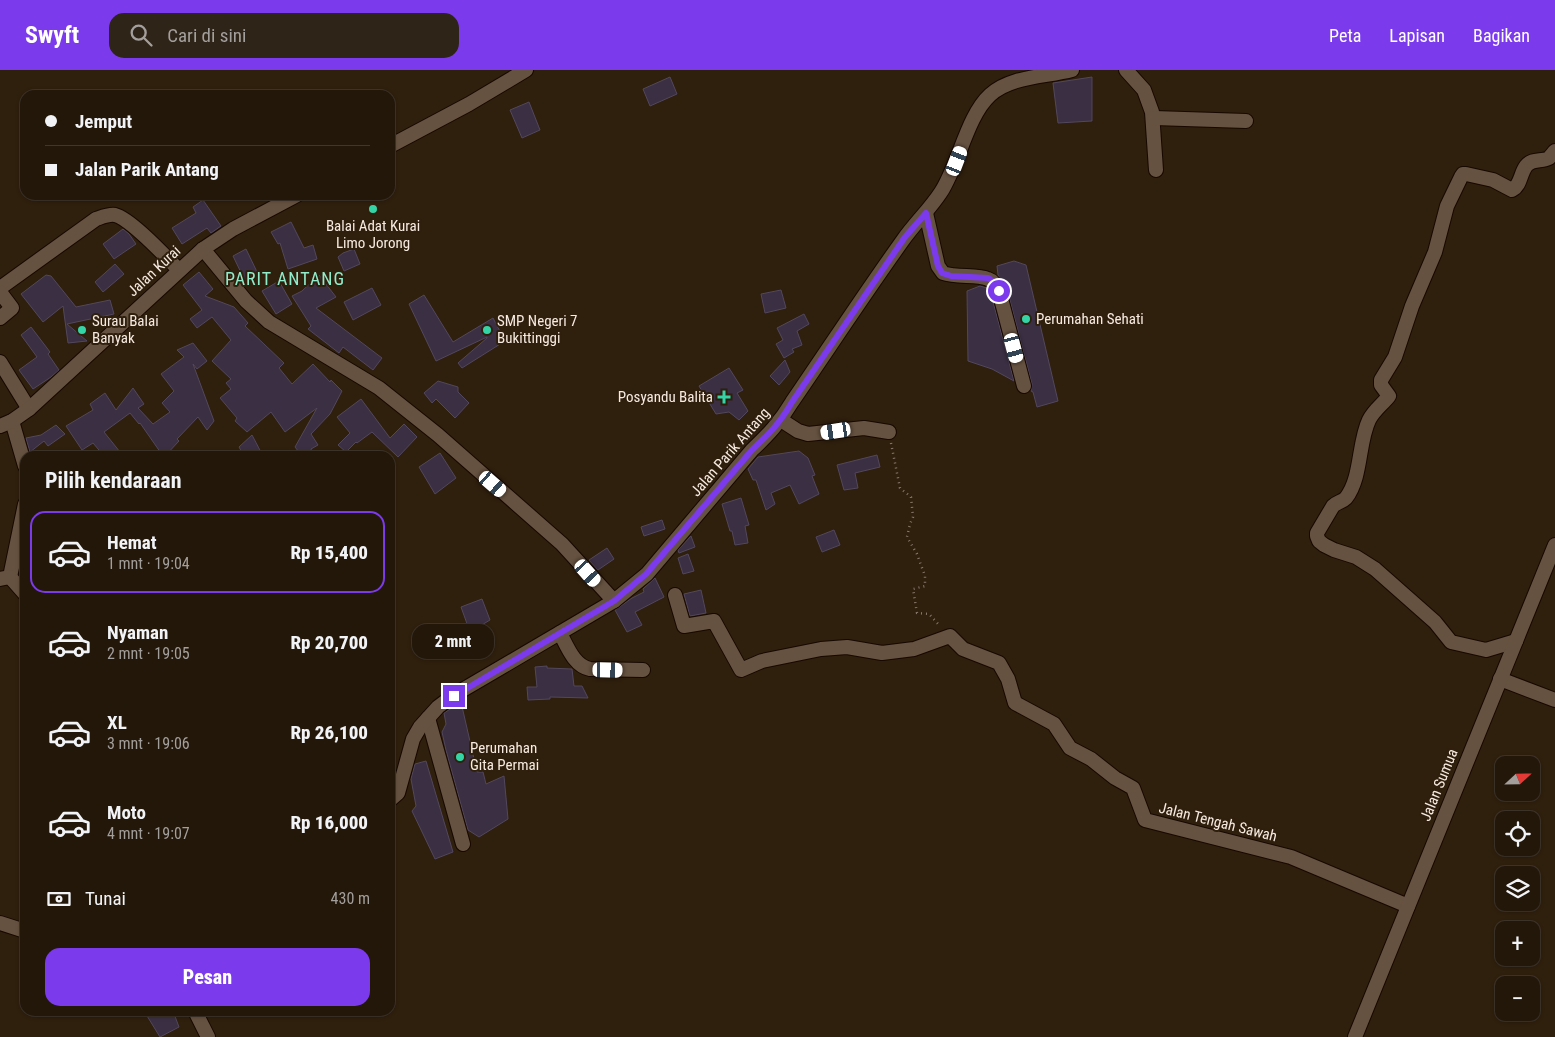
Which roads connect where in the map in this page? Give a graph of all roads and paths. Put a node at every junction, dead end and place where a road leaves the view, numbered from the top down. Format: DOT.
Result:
graph roads {
  1 [pos="526,70"];
  2 [pos="1126,70"];
  3 [pos="1063,71"];
  4 [pos="1154,118"];
  5 [pos="1246,121"];
  6 [pos="395,143"];
  7 [pos="1555,152"];
  8 [pos="1156,170"];
  9 [pos="288,200"];
  10 [pos="926,213"];
  11 [pos="203,249"];
  12 [pos="179,270"];
  13 [pos="0,288"];
  14 [pos="0,292"];
  15 [pos="0,318"];
  16 [pos="0,362"];
  17 [pos="1024,386"];
  18 [pos="29,410"];
  19 [pos="781,420"];
  20 [pos="6,423"];
  21 [pos="889,432"];
  22 [pos="20,455"];
  23 [pos="20,522"];
  24 [pos="1555,545"];
  25 [pos="5,578"];
  26 [pos="20,590"];
  27 [pos="675,595"];
  28 [pos="614,601"];
  29 [pos="560,633"];
  30 [pos="950,636"];
  31 [pos="1516,641"];
  32 [pos="643,670"];
  33 [pos="1500,679"];
  34 [pos="1555,700"];
  35 [pos="428,718"];
  36 [pos="395,796"];
  37 [pos="463,844"];
  38 [pos="1408,906"];
  39 [pos="0,923"];
  40 [pos="20,930"];
  41 [pos="198,1016"];
  42 [pos="208,1037"];
  43 [pos="1355,1037"];
  1 -- 6 [label="street"];
  2 -- 4 [label="street"];
  3 -- 10 [label="street, Jalan Parik Antang"];
  4 -- 5 [label="street"];
  4 -- 8 [label="street"];
  7 -- 31 [label="street"];
  9 -- 11 [label="street, Jalan Kurai"];
  10 -- 17 [label="street"];
  10 -- 19 [label="street, Jalan Parik Antang"];
  11 -- 12 [label="street, Jalan Kurai"];
  11 -- 28 [label="street"];
  12 -- 13 [label="street"];
  12 -- 18 [label="street, Jalan Kurai"];
  14 -- 15 [label="street"];
  16 -- 18 [label="street"];
  18 -- 20 [label="street, Jalan Kurai"];
  19 -- 21 [label="street"];
  19 -- 28 [label="street, Jalan Parik Antang"];
  20 -- 22 [label="street"];
  21 -- 30 [label="path"];
  23 -- 25 [label="street"];
  24 -- 31 [label="street, Jalan Sumua"];
  25 -- 26 [label="street"];
  27 -- 30 [label="street"];
  28 -- 29 [label="street, Jalan Parik Antang"];
  29 -- 32 [label="street"];
  29 -- 35 [label="street, Jalan Parik Antang"];
  30 -- 38 [label="street, Jalan Tengah Sawah"];
  31 -- 33 [label="street, Jalan Sumua"];
  33 -- 34 [label="street"];
  33 -- 38 [label="street, Jalan Sumua"];
  35 -- 36 [label="street, Jalan Parik Antang"];
  35 -- 37 [label="street"];
  38 -- 43 [label="street, Jalan Sumua"];
  39 -- 40 [label="street"];
  41 -- 42 [label="street"];
}
